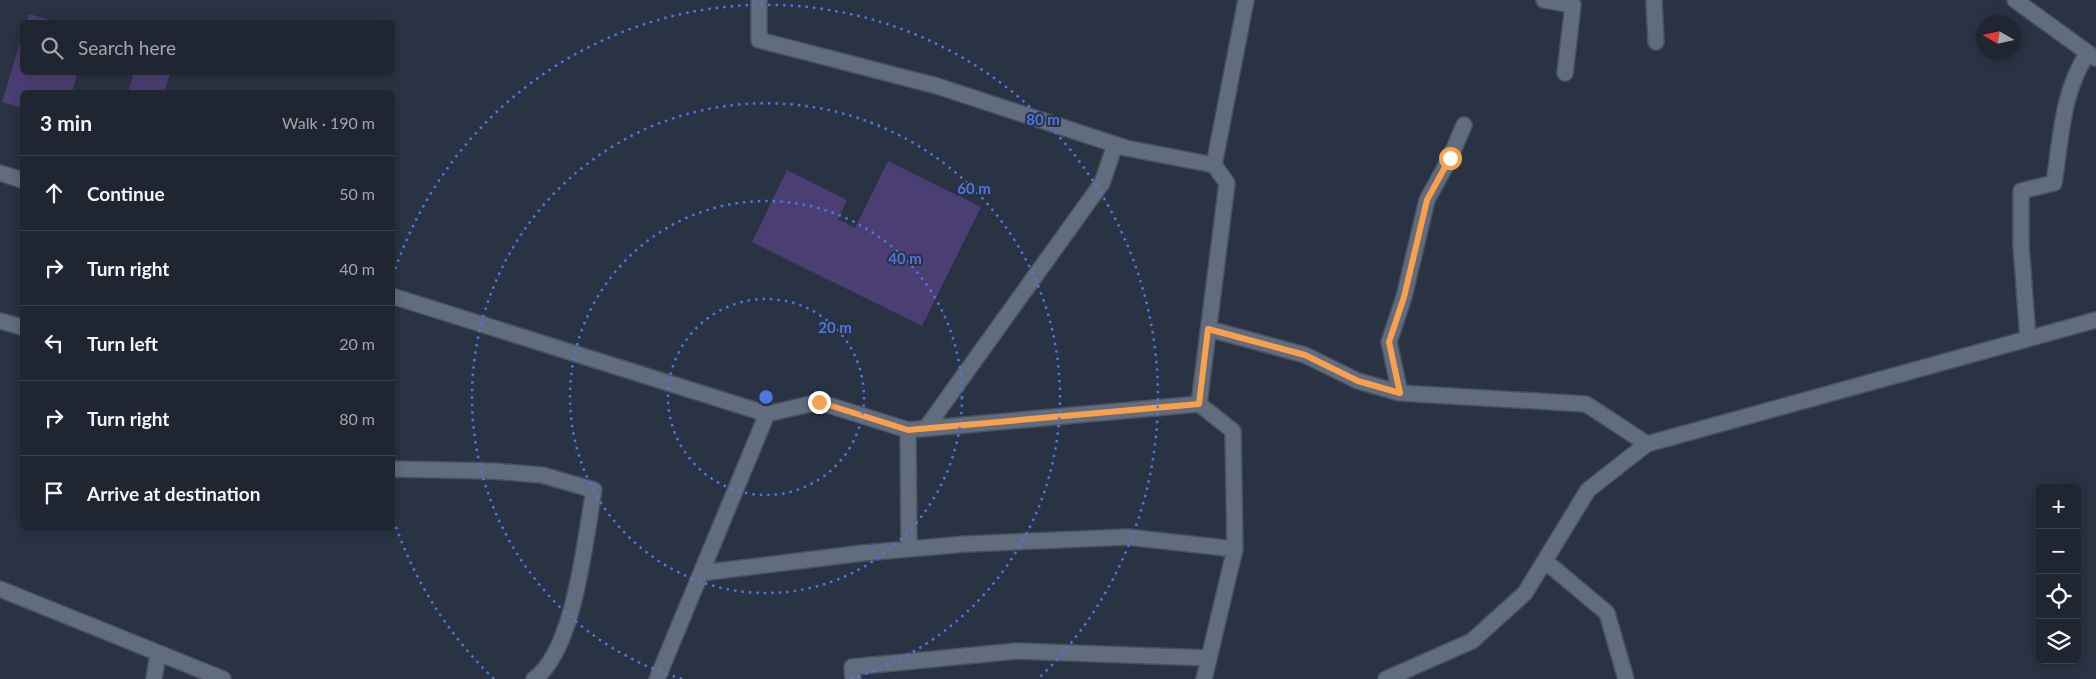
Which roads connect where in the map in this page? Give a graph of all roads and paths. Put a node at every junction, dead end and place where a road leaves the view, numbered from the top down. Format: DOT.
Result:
graph roads {
  1 [pos="758,0"];
  2 [pos="1246,0"];
  3 [pos="1544,0"];
  4 [pos="1654,0"];
  5 [pos="2015,0"];
  6 [pos="1656,42"];
  7 [pos="2092,56"];
  8 [pos="1564,73"];
  9 [pos="1464,125"];
  10 [pos="1116,145"];
  11 [pos="1214,165"];
  12 [pos="0,173"];
  13 [pos="20,179"];
  14 [pos="395,297"];
  15 [pos="2096,320"];
  16 [pos="0,321"];
  17 [pos="20,326"];
  18 [pos="1208,329"];
  19 [pos="2028,339"];
  20 [pos="1400,393"];
  21 [pos="1199,404"];
  22 [pos="767,414"];
  23 [pos="926,428"];
  24 [pos="908,430"];
  25 [pos="1647,444"];
  26 [pos="395,469"];
  27 [pos="909,549"];
  28 [pos="1234,549"];
  29 [pos="1545,561"];
  30 [pos="701,573"];
  31 [pos="0,588"];
  32 [pos="158,653"];
  33 [pos="1208,658"];
  34 [pos="154,679"];
  35 [pos="223,679"];
  36 [pos="534,679"];
  37 [pos="657,679"];
  38 [pos="853,679"];
  39 [pos="1204,679"];
  40 [pos="1386,679"];
  41 [pos="1626,679"];
  1 -- 10 [label="street"];
  2 -- 11 [label="street"];
  3 -- 8 [label="street"];
  4 -- 6 [label="street"];
  5 -- 7 [label="street"];
  7 -- 19 [label="street"];
  9 -- 20 [label="street"];
  10 -- 11 [label="street"];
  10 -- 23 [label="street"];
  11 -- 18 [label="street"];
  12 -- 13 [label="street"];
  14 -- 22 [label="street"];
  15 -- 19 [label="street"];
  16 -- 17 [label="street"];
  18 -- 20 [label="street"];
  18 -- 21 [label="street"];
  19 -- 25 [label="street"];
  20 -- 25 [label="street"];
  21 -- 23 [label="street"];
  21 -- 28 [label="street"];
  22 -- 24 [label="street"];
  22 -- 30 [label="street"];
  23 -- 24 [label="street"];
  24 -- 27 [label="street"];
  25 -- 29 [label="street"];
  26 -- 36 [label="street"];
  27 -- 28 [label="street"];
  27 -- 30 [label="street"];
  28 -- 33 [label="street"];
  29 -- 40 [label="street"];
  29 -- 41 [label="street"];
  30 -- 37 [label="street"];
  31 -- 32 [label="street"];
  32 -- 34 [label="street"];
  32 -- 35 [label="street"];
  33 -- 38 [label="street"];
  33 -- 39 [label="street"];
}
